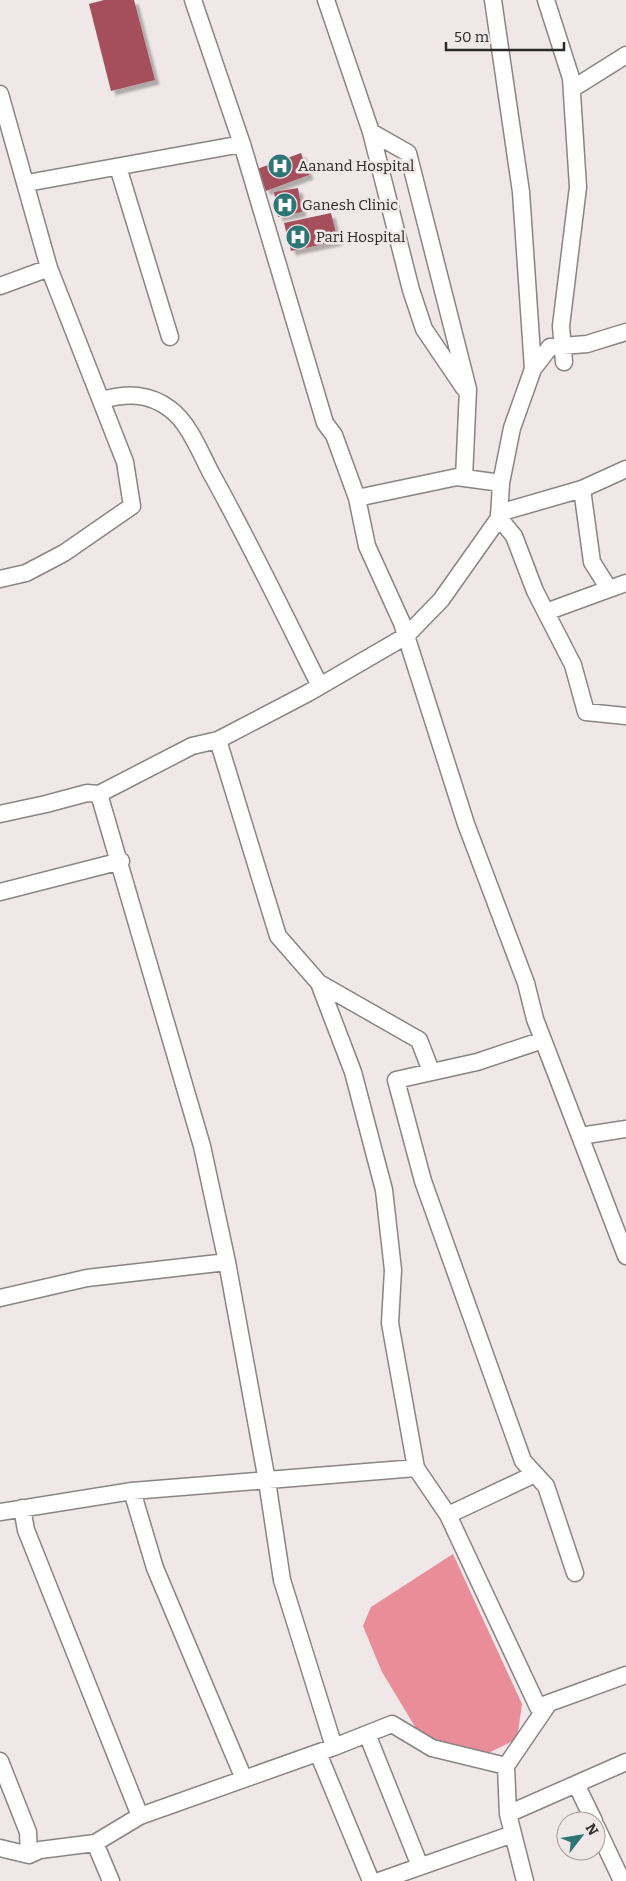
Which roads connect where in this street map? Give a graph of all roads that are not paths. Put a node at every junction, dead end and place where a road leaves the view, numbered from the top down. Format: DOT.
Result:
graph roads {
  1 [pos="193,0"];
  2 [pos="326,0"];
  3 [pos="494,0"];
  4 [pos="546,0"];
  5 [pos="626,55"];
  6 [pos="572,89"];
  7 [pos="0,94"];
  8 [pos="371,132"];
  9 [pos="242,144"];
  10 [pos="118,167"];
  11 [pos="27,183"];
  12 [pos="49,268"];
  13 [pos="0,286"];
  14 [pos="626,332"];
  15 [pos="170,337"];
  16 [pos="563,346"];
  17 [pos="564,362"];
  18 [pos="533,368"];
  19 [pos="468,389"];
  20 [pos="102,400"];
  21 [pos="626,469"];
  22 [pos="464,478"];
  23 [pos="501,483"];
  24 [pos="582,489"];
  25 [pos="358,498"];
  26 [pos="499,515"];
  27 [pos="0,579"];
  28 [pos="626,583"];
  29 [pos="609,589"];
  30 [pos="546,612"];
  31 [pos="406,636"];
  32 [pos="320,686"];
  33 [pos="626,716"];
  34 [pos="218,740"];
  35 [pos="99,794"];
  36 [pos="0,814"];
  37 [pos="121,862"];
  38 [pos="0,892"];
  39 [pos="318,983"];
  40 [pos="543,1040"];
  41 [pos="431,1071"];
  42 [pos="626,1129"];
  43 [pos="580,1136"];
  44 [pos="619,1218"];
  45 [pos="626,1256"];
  46 [pos="227,1262"];
  47 [pos="0,1298"];
  48 [pos="416,1468"];
  49 [pos="534,1474"];
  50 [pos="267,1481"];
  51 [pos="132,1491"];
  52 [pos="22,1508"];
  53 [pos="0,1512"];
  54 [pos="448,1514"];
  55 [pos="575,1573"];
  56 [pos="626,1675"];
  57 [pos="549,1703"];
  58 [pos="367,1734"];
  59 [pos="334,1747"];
  60 [pos="318,1753"];
  61 [pos="0,1761"];
  62 [pos="626,1762"];
  63 [pos="506,1766"];
  64 [pos="244,1779"];
  65 [pos="576,1784"];
  66 [pos="589,1811"];
  67 [pos="508,1814"];
  68 [pos="140,1816"];
  69 [pos="513,1834"];
  70 [pos="95,1843"];
  71 [pos="606,1847"];
  72 [pos="0,1848"];
  73 [pos="29,1855"];
  74 [pos="420,1866"];
  75 [pos="111,1881"];
  76 [pos="371,1881"];
  77 [pos="379,1881"];
  78 [pos="525,1881"];
  79 [pos="622,1881"];
  1 -- 9 [label="street"];
  2 -- 8 [label="street"];
  3 -- 18 [label="street"];
  4 -- 6 [label="street"];
  5 -- 6 [label="street"];
  6 -- 16 [label="street"];
  7 -- 11 [label="street"];
  8 -- 19 [label="street"];
  8 -- 19 [label="street"];
  9 -- 10 [label="street"];
  9 -- 25 [label="street"];
  10 -- 11 [label="street"];
  10 -- 15 [label="street"];
  11 -- 12 [label="street"];
  12 -- 13 [label="street"];
  12 -- 20 [label="street"];
  14 -- 16 [label="street"];
  16 -- 17 [label="street"];
  16 -- 18 [label="street"];
  18 -- 23 [label="street"];
  19 -- 22 [label="street"];
  20 -- 27 [label="street"];
  20 -- 32 [label="street"];
  21 -- 24 [label="street"];
  22 -- 23 [label="street"];
  22 -- 25 [label="street"];
  23 -- 26 [label="street"];
  24 -- 26 [label="street"];
  24 -- 29 [label="street"];
  25 -- 31 [label="street"];
  26 -- 30 [label="street"];
  26 -- 31 [label="street"];
  28 -- 29 [label="street"];
  29 -- 30 [label="street"];
  30 -- 33 [label="street"];
  31 -- 32 [label="street"];
  31 -- 40 [label="street"];
  32 -- 34 [label="street"];
  34 -- 35 [label="street"];
  34 -- 39 [label="street"];
  35 -- 36 [label="street"];
  35 -- 37 [label="street"];
  37 -- 38 [label="street"];
  37 -- 46 [label="street"];
  39 -- 41 [label="street"];
  39 -- 48 [label="street"];
  40 -- 41 [label="street"];
  40 -- 43 [label="street"];
  41 -- 49 [label="street"];
  42 -- 43 [label="street"];
  43 -- 44 [label="street"];
  44 -- 45 [label="street"];
  46 -- 47 [label="street"];
  46 -- 50 [label="street"];
  48 -- 50 [label="street"];
  48 -- 54 [label="street"];
  49 -- 54 [label="street"];
  49 -- 55 [label="street"];
  50 -- 51 [label="street"];
  50 -- 59 [label="street"];
  51 -- 52 [label="street"];
  51 -- 64 [label="street"];
  52 -- 53 [label="street"];
  52 -- 68 [label="street"];
  54 -- 57 [label="street"];
  56 -- 57 [label="street"];
  57 -- 63 [label="street"];
  58 -- 59 [label="street"];
  58 -- 63 [label="street"];
  58 -- 74 [label="street"];
  59 -- 60 [label="street"];
  60 -- 64 [label="street"];
  60 -- 76 [label="street"];
  61 -- 73 [label="street"];
  62 -- 65 [label="street"];
  63 -- 67 [label="street"];
  64 -- 68 [label="street"];
  65 -- 66 [label="street"];
  65 -- 67 [label="street"];
  67 -- 69 [label="street"];
  68 -- 70 [label="street"];
  69 -- 74 [label="street"];
  69 -- 78 [label="street"];
  70 -- 73 [label="street"];
  70 -- 75 [label="street"];
  71 -- 79 [label="street"];
  72 -- 73 [label="street"];
  74 -- 77 [label="street"];
}
